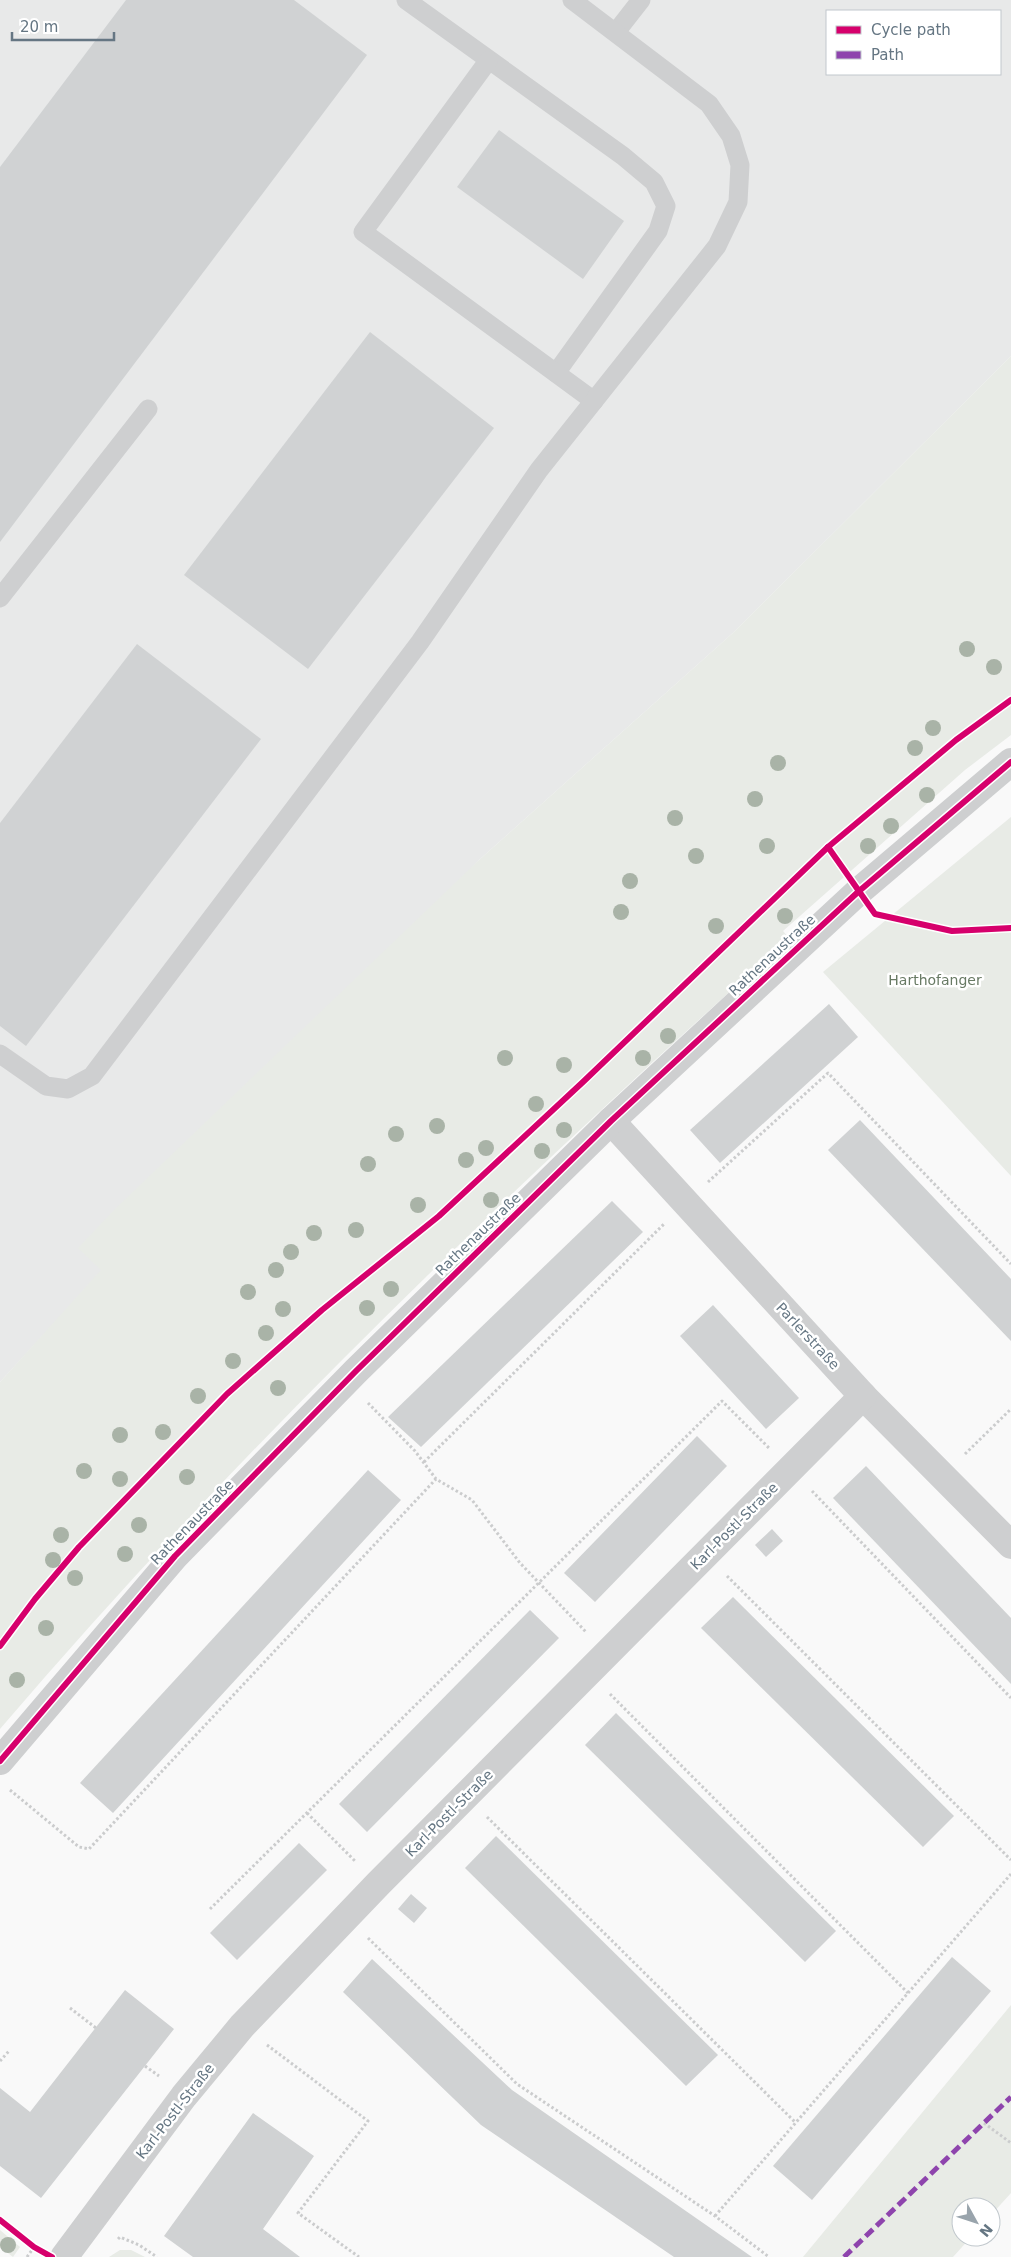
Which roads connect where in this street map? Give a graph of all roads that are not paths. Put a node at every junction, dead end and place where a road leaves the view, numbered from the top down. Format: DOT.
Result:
graph roads {
  1 [pos="406,0"];
  2 [pos="572,0"];
  3 [pos="641,0"];
  4 [pos="616,32"];
  5 [pos="488,61"];
  6 [pos="556,373"];
  7 [pos="594,401"];
  8 [pos="148,409"];
  9 [pos="0,598"];
  10 [pos="1011,762"];
  11 [pos="0,1054"];
  12 [pos="611,1121"];
  13 [pos="864,1396"];
  14 [pos="1011,1545"];
  15 [pos="0,1762"];
  16 [pos="64,2257"];
  1 -- 5 [label="lane"];
  2 -- 4 [label="lane"];
  3 -- 4 [label="lane"];
  4 -- 7 [label="lane"];
  5 -- 6 [label="lane"];
  5 -- 6 [label="lane"];
  6 -- 7 [label="lane"];
  7 -- 11 [label="lane"];
  8 -- 9 [label="lane"];
  10 -- 12 [label="street, Rathenaustraße"];
  12 -- 13 [label="street, Parlerstraße"];
  12 -- 15 [label="street, Rathenaustraße"];
  13 -- 14 [label="street, Parlerstraße"];
  13 -- 16 [label="street, Karl-Postl-Straße"];
}
